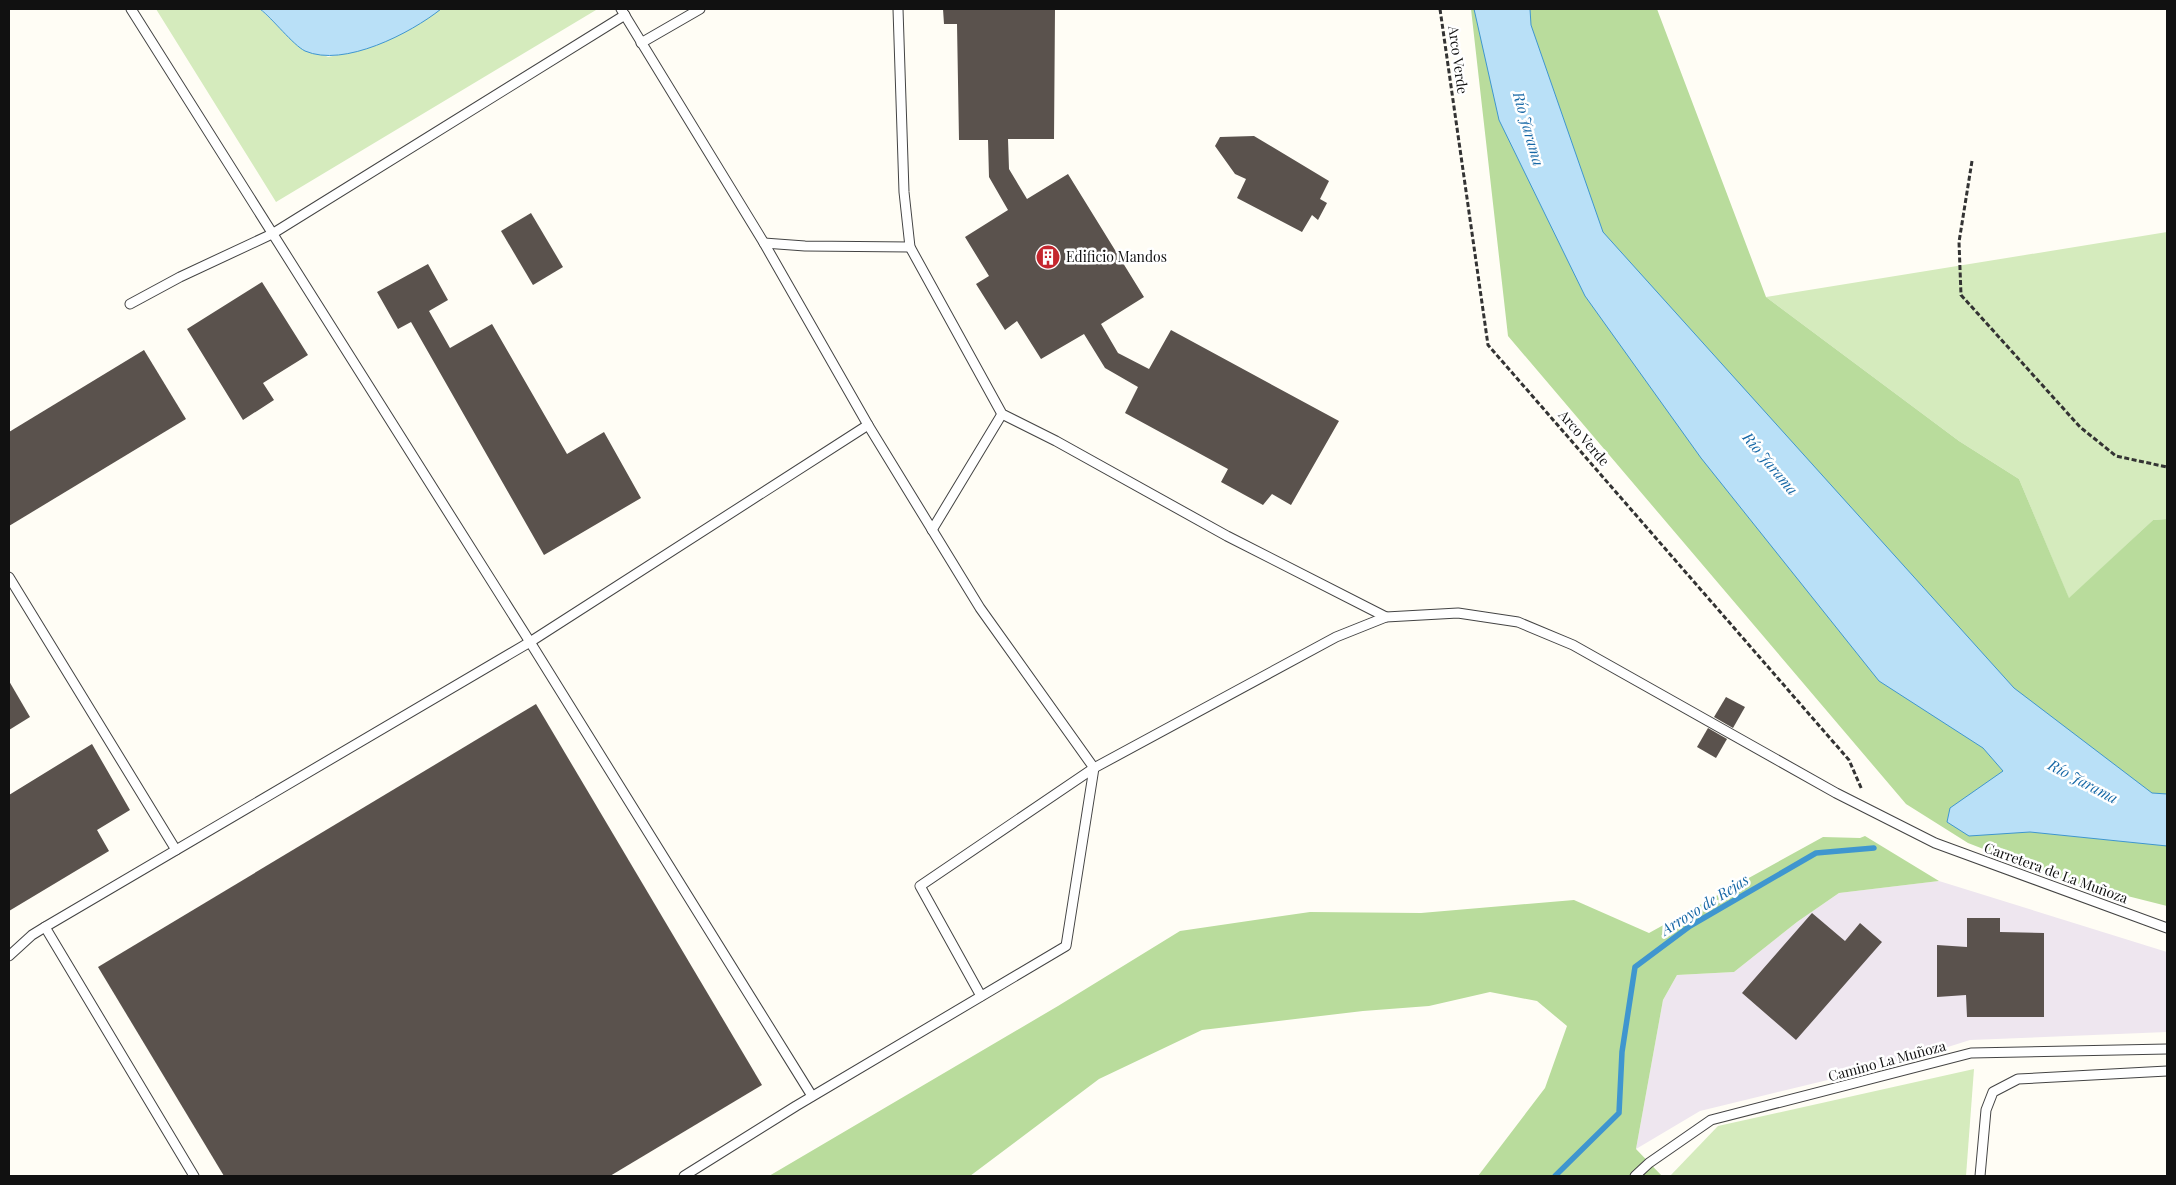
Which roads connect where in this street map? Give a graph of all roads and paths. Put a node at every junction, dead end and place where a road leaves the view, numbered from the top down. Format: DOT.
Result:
graph roads {
  1 [pos="131,9"];
  2 [pos="700,9"];
  3 [pos="898,9"];
  4 [pos="1440,9"];
  5 [pos="623,12"];
  6 [pos="641,42"];
  7 [pos="1972,160"];
  8 [pos="272,234"];
  9 [pos="764,243"];
  10 [pos="910,247"];
  11 [pos="130,304"];
  12 [pos="1002,414"];
  13 [pos="868,425"];
  14 [pos="2167,467"];
  15 [pos="932,530"];
  16 [pos="9,577"];
  17 [pos="1386,617"];
  18 [pos="530,642"];
  19 [pos="1094,768"];
  20 [pos="1872,812"];
  21 [pos="176,850"];
  22 [pos="45,927"];
  23 [pos="2167,928"];
  24 [pos="9,956"];
  25 [pos="981,996"];
  26 [pos="2167,1049"];
  27 [pos="2167,1071"];
  28 [pos="812,1096"];
  29 [pos="194,1176"];
  30 [pos="684,1176"];
  31 [pos="1635,1176"];
  32 [pos="1980,1176"];
  1 -- 8 [label="lane"];
  2 -- 6 [label="lane"];
  3 -- 10 [label="lane"];
  4 -- 20 [label="path, Arco Verde"];
  5 -- 6 [label="lane"];
  5 -- 8 [label="lane"];
  6 -- 9 [label="lane"];
  7 -- 14 [label="path"];
  8 -- 11 [label="lane"];
  8 -- 18 [label="lane"];
  9 -- 10 [label="lane"];
  9 -- 13 [label="lane"];
  10 -- 12 [label="lane"];
  12 -- 15 [label="lane"];
  12 -- 17 [label="lane"];
  13 -- 15 [label="lane"];
  13 -- 18 [label="lane"];
  15 -- 19 [label="lane"];
  16 -- 21 [label="lane"];
  17 -- 19 [label="lane"];
  17 -- 20 [label="lane, Carretera de La Muñoza"];
  18 -- 21 [label="lane"];
  18 -- 28 [label="lane"];
  19 -- 25 [label="lane"];
  19 -- 25 [label="lane"];
  20 -- 23 [label="lane, Carretera de La Muñoza"];
  21 -- 22 [label="lane"];
  22 -- 24 [label="lane"];
  22 -- 29 [label="lane"];
  25 -- 28 [label="lane"];
  26 -- 31 [label="lane, Camino La Muñoza"];
  27 -- 32 [label="lane"];
  28 -- 30 [label="lane"];
}
